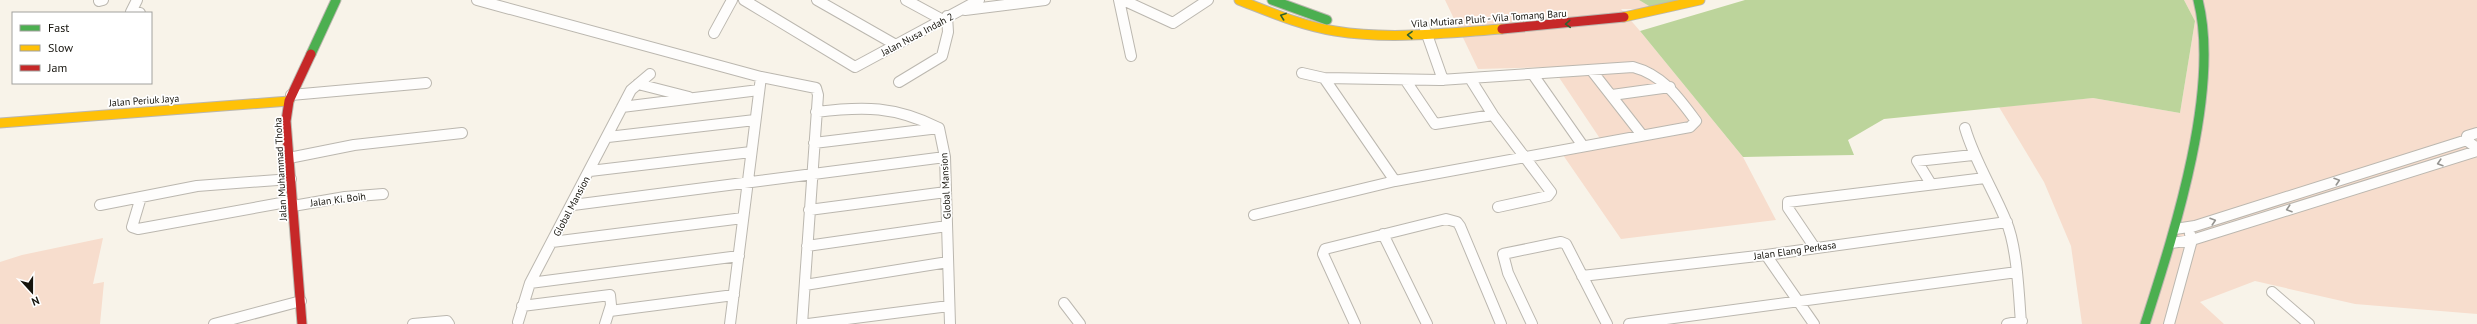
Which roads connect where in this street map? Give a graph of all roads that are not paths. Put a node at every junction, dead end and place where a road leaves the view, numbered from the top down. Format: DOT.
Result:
graph roads {
  1 [pos="137,0"];
  2 [pos="336,0"];
  3 [pos="477,0"];
  4 [pos="732,0"];
  5 [pos="744,0"];
  6 [pos="817,0"];
  7 [pos="906,0"];
  8 [pos="979,0"];
  9 [pos="1045,0"];
  10 [pos="1119,0"];
  11 [pos="1123,0"];
  12 [pos="1208,0"];
  13 [pos="1239,0"];
  14 [pos="1272,0"];
  15 [pos="1700,0"];
  16 [pos="2198,0"];
  17 [pos="963,10"];
  18 [pos="131,12"];
  19 [pos="944,18"];
  20 [pos="1359,30"];
  21 [pos="1425,31"];
  22 [pos="714,33"];
  23 [pos="896,45"];
  24 [pos="1131,56"];
  25 [pos="1592,71"];
  26 [pos="1302,73"];
  27 [pos="650,74"];
  28 [pos="1534,76"];
  29 [pos="761,77"];
  30 [pos="1324,78"];
  31 [pos="1443,80"];
  32 [pos="1471,80"];
  33 [pos="1406,81"];
  34 [pos="899,82"];
  35 [pos="426,83"];
  36 [pos="638,84"];
  37 [pos="1670,87"];
  38 [pos="759,90"];
  39 [pos="1612,95"];
  40 [pos="290,98"];
  41 [pos="694,98"];
  42 [pos="622,107"];
  43 [pos="816,112"];
  44 [pos="1493,115"];
  45 [pos="756,120"];
  46 [pos="0,123"];
  47 [pos="939,128"];
  48 [pos="1965,128"];
  49 [pos="462,133"];
  50 [pos="2477,133"];
  51 [pos="1642,135"];
  52 [pos="608,137"];
  53 [pos="2467,140"];
  54 [pos="814,143"];
  55 [pos="1583,146"];
  56 [pos="2477,148"];
  57 [pos="2477,151"];
  58 [pos="752,152"];
  59 [pos="1973,155"];
  60 [pos="945,157"];
  61 [pos="1524,157"];
  62 [pos="289,158"];
  63 [pos="590,171"];
  64 [pos="811,175"];
  65 [pos="1985,178"];
  66 [pos="291,179"];
  67 [pos="1395,181"];
  68 [pos="748,183"];
  69 [pos="1931,184"];
  70 [pos="2316,188"];
  71 [pos="946,192"];
  72 [pos="383,194"];
  73 [pos="2328,196"];
  74 [pos="141,197"];
  75 [pos="292,203"];
  76 [pos="100,205"];
  77 [pos="573,205"];
  78 [pos="1498,208"];
  79 [pos="809,210"];
  80 [pos="1254,215"];
  81 [pos="2178,216"];
  82 [pos="743,218"];
  83 [pos="2007,222"];
  84 [pos="947,226"];
  85 [pos="2175,229"];
  86 [pos="2188,229"];
  87 [pos="1383,234"];
  88 [pos="2192,240"];
  89 [pos="552,242"];
  90 [pos="2171,243"];
  91 [pos="807,246"];
  92 [pos="1815,248"];
  93 [pos="1766,255"];
  94 [pos="739,256"];
  95 [pos="948,262"];
  96 [pos="2017,272"];
  97 [pos="1582,276"];
  98 [pos="530,283"];
  99 [pos="805,285"];
  100 [pos="2272,292"];
  101 [pos="734,295"];
  102 [pos="1798,300"];
  103 [pos="301,301"];
  104 [pos="1064,303"];
  105 [pos="522,306"];
  106 [pos="949,306"];
  107 [pos="610,311"];
  108 [pos="518,322"];
  109 [pos="2022,323"];
  110 [pos="214,324"];
  111 [pos="302,324"];
  112 [pos="414,324"];
  113 [pos="449,324"];
  114 [pos="605,324"];
  115 [pos="730,324"];
  116 [pos="802,324"];
  117 [pos="808,324"];
  118 [pos="950,324"];
  119 [pos="1080,324"];
  120 [pos="1355,324"];
  121 [pos="1427,324"];
  122 [pos="1501,324"];
  123 [pos="1532,324"];
  124 [pos="1607,324"];
  125 [pos="1629,324"];
  126 [pos="1814,324"];
  127 [pos="2007,324"];
  128 [pos="2146,324"];
  129 [pos="2169,324"];
  130 [pos="2309,324"];
  1 -- 18 [label="street"];
  2 -- 40 [label="street, Jalan Muhammad Thoha"];
  3 -- 29 [label="street"];
  4 -- 22 [label="street"];
  5 -- 23 [label="street, Jalan Nusa Indah 2"];
  6 -- 23 [label="street"];
  7 -- 19 [label="street"];
  8 -- 17 [label="street, Jalan Nusa Indah 2"];
  9 -- 17 [label="street"];
  10 -- 24 [label="street"];
  11 -- 12 [label="street"];
  20 -- 13 [label="street, Vila Mutiara Pluit - Vila Tomang Baru, one-way"];
  14 -- 20 [label="street, Vila Mutiara Pluit - Vila Tomang Baru"];
  15 -- 21 [label="street, Vila Mutiara Pluit - Vila Tomang Baru"];
  16 -- 81 [label="street"];
  17 -- 19 [label="street, Jalan Nusa Indah 2"];
  19 -- 23 [label="street, Jalan Nusa Indah 2"];
  19 -- 34 [label="street"];
  20 -- 21 [label="street, Vila Mutiara Pluit - Vila Tomang Baru"];
  21 -- 31 [label="street"];
  25 -- 28 [label="street"];
  25 -- 37 [label="street"];
  25 -- 39 [label="street"];
  26 -- 30 [label="street"];
  27 -- 36 [label="street, Global Mansion"];
  28 -- 32 [label="street"];
  28 -- 55 [label="street"];
  29 -- 38 [label="street"];
  29 -- 43 [label="street"];
  30 -- 33 [label="street"];
  30 -- 67 [label="street"];
  31 -- 32 [label="street"];
  31 -- 33 [label="street"];
  32 -- 44 [label="street"];
  33 -- 44 [label="street"];
  35 -- 40 [label="street"];
  36 -- 41 [label="street"];
  36 -- 42 [label="street, Global Mansion"];
  37 -- 39 [label="street"];
  37 -- 51 [label="street"];
  38 -- 41 [label="street"];
  38 -- 45 [label="street"];
  39 -- 51 [label="street"];
  40 -- 46 [label="street, Jalan Periuk Jaya"];
  40 -- 62 [label="street, Jalan Muhammad Thoha"];
  41 -- 42 [label="street"];
  42 -- 52 [label="street, Global Mansion"];
  43 -- 47 [label="street"];
  43 -- 54 [label="street"];
  44 -- 61 [label="street"];
  45 -- 52 [label="street"];
  45 -- 58 [label="street"];
  47 -- 54 [label="street"];
  47 -- 60 [label="street, Global Mansion"];
  48 -- 59 [label="street"];
  49 -- 62 [label="street"];
  50 -- 53 [label="street"];
  51 -- 55 [label="street"];
  52 -- 63 [label="street, Global Mansion"];
  53 -- 56 [label="street"];
  70 -- 53 [label="street, one-way"];
  54 -- 64 [label="street"];
  55 -- 61 [label="street"];
  57 -- 73 [label="street, one-way"];
  58 -- 63 [label="street"];
  58 -- 68 [label="street"];
  59 -- 65 [label="street"];
  59 -- 69 [label="street"];
  60 -- 64 [label="street"];
  60 -- 71 [label="street, Global Mansion"];
  61 -- 67 [label="street"];
  61 -- 78 [label="street"];
  62 -- 66 [label="street, Jalan Muhammad Thoha"];
  63 -- 77 [label="street, Global Mansion"];
  64 -- 68 [label="street"];
  64 -- 79 [label="street"];
  65 -- 69 [label="street"];
  65 -- 83 [label="street"];
  66 -- 74 [label="street"];
  66 -- 75 [label="street, Jalan Muhammad Thoha"];
  67 -- 80 [label="street"];
  68 -- 77 [label="street"];
  68 -- 82 [label="street"];
  69 -- 92 [label="street"];
  70 -- 73 [label="street"];
  86 -- 70 [label="street, one-way"];
  71 -- 79 [label="street"];
  71 -- 84 [label="street, Global Mansion"];
  72 -- 75 [label="street, Jalan Ki. Boih"];
  73 -- 88 [label="street, one-way"];
  74 -- 75 [label="street, Jalan Ki. Boih"];
  74 -- 76 [label="street"];
  75 -- 103 [label="street, Jalan Muhammad Thoha"];
  77 -- 89 [label="street, Global Mansion"];
  79 -- 91 [label="street"];
  81 -- 85 [label="street"];
  81 -- 86 [label="street"];
  82 -- 89 [label="street"];
  82 -- 94 [label="street"];
  83 -- 92 [label="street, Jalan Elang Perkasa"];
  83 -- 96 [label="street"];
  84 -- 91 [label="street"];
  84 -- 95 [label="street, Global Mansion"];
  85 -- 86 [label="street"];
  85 -- 90 [label="street"];
  86 -- 88 [label="street"];
  87 -- 120 [label="street"];
  87 -- 121 [label="street"];
  87 -- 122 [label="street"];
  88 -- 90 [label="street"];
  88 -- 129 [label="street"];
  89 -- 98 [label="street, Global Mansion"];
  90 -- 128 [label="street"];
  91 -- 99 [label="street"];
  92 -- 93 [label="street, Jalan Elang Perkasa"];
  93 -- 97 [label="street, Jalan Elang Perkasa"];
  93 -- 102 [label="street"];
  94 -- 98 [label="street"];
  94 -- 101 [label="street"];
  95 -- 99 [label="street"];
  95 -- 106 [label="street, Global Mansion"];
  96 -- 102 [label="street"];
  96 -- 109 [label="street"];
  97 -- 123 [label="street"];
  97 -- 124 [label="street"];
  98 -- 105 [label="street, Global Mansion"];
  99 -- 116 [label="street"];
  100 -- 130 [label="street"];
  101 -- 107 [label="street"];
  101 -- 115 [label="street"];
  102 -- 125 [label="street"];
  102 -- 126 [label="street"];
  103 -- 110 [label="street"];
  103 -- 111 [label="street, Jalan Muhammad Thoha"];
  104 -- 119 [label="street"];
  105 -- 107 [label="street"];
  105 -- 108 [label="street, Global Mansion"];
  106 -- 117 [label="street"];
  106 -- 118 [label="street, Global Mansion"];
  107 -- 114 [label="street"];
  109 -- 127 [label="street"];
  112 -- 113 [label="street"];
}
